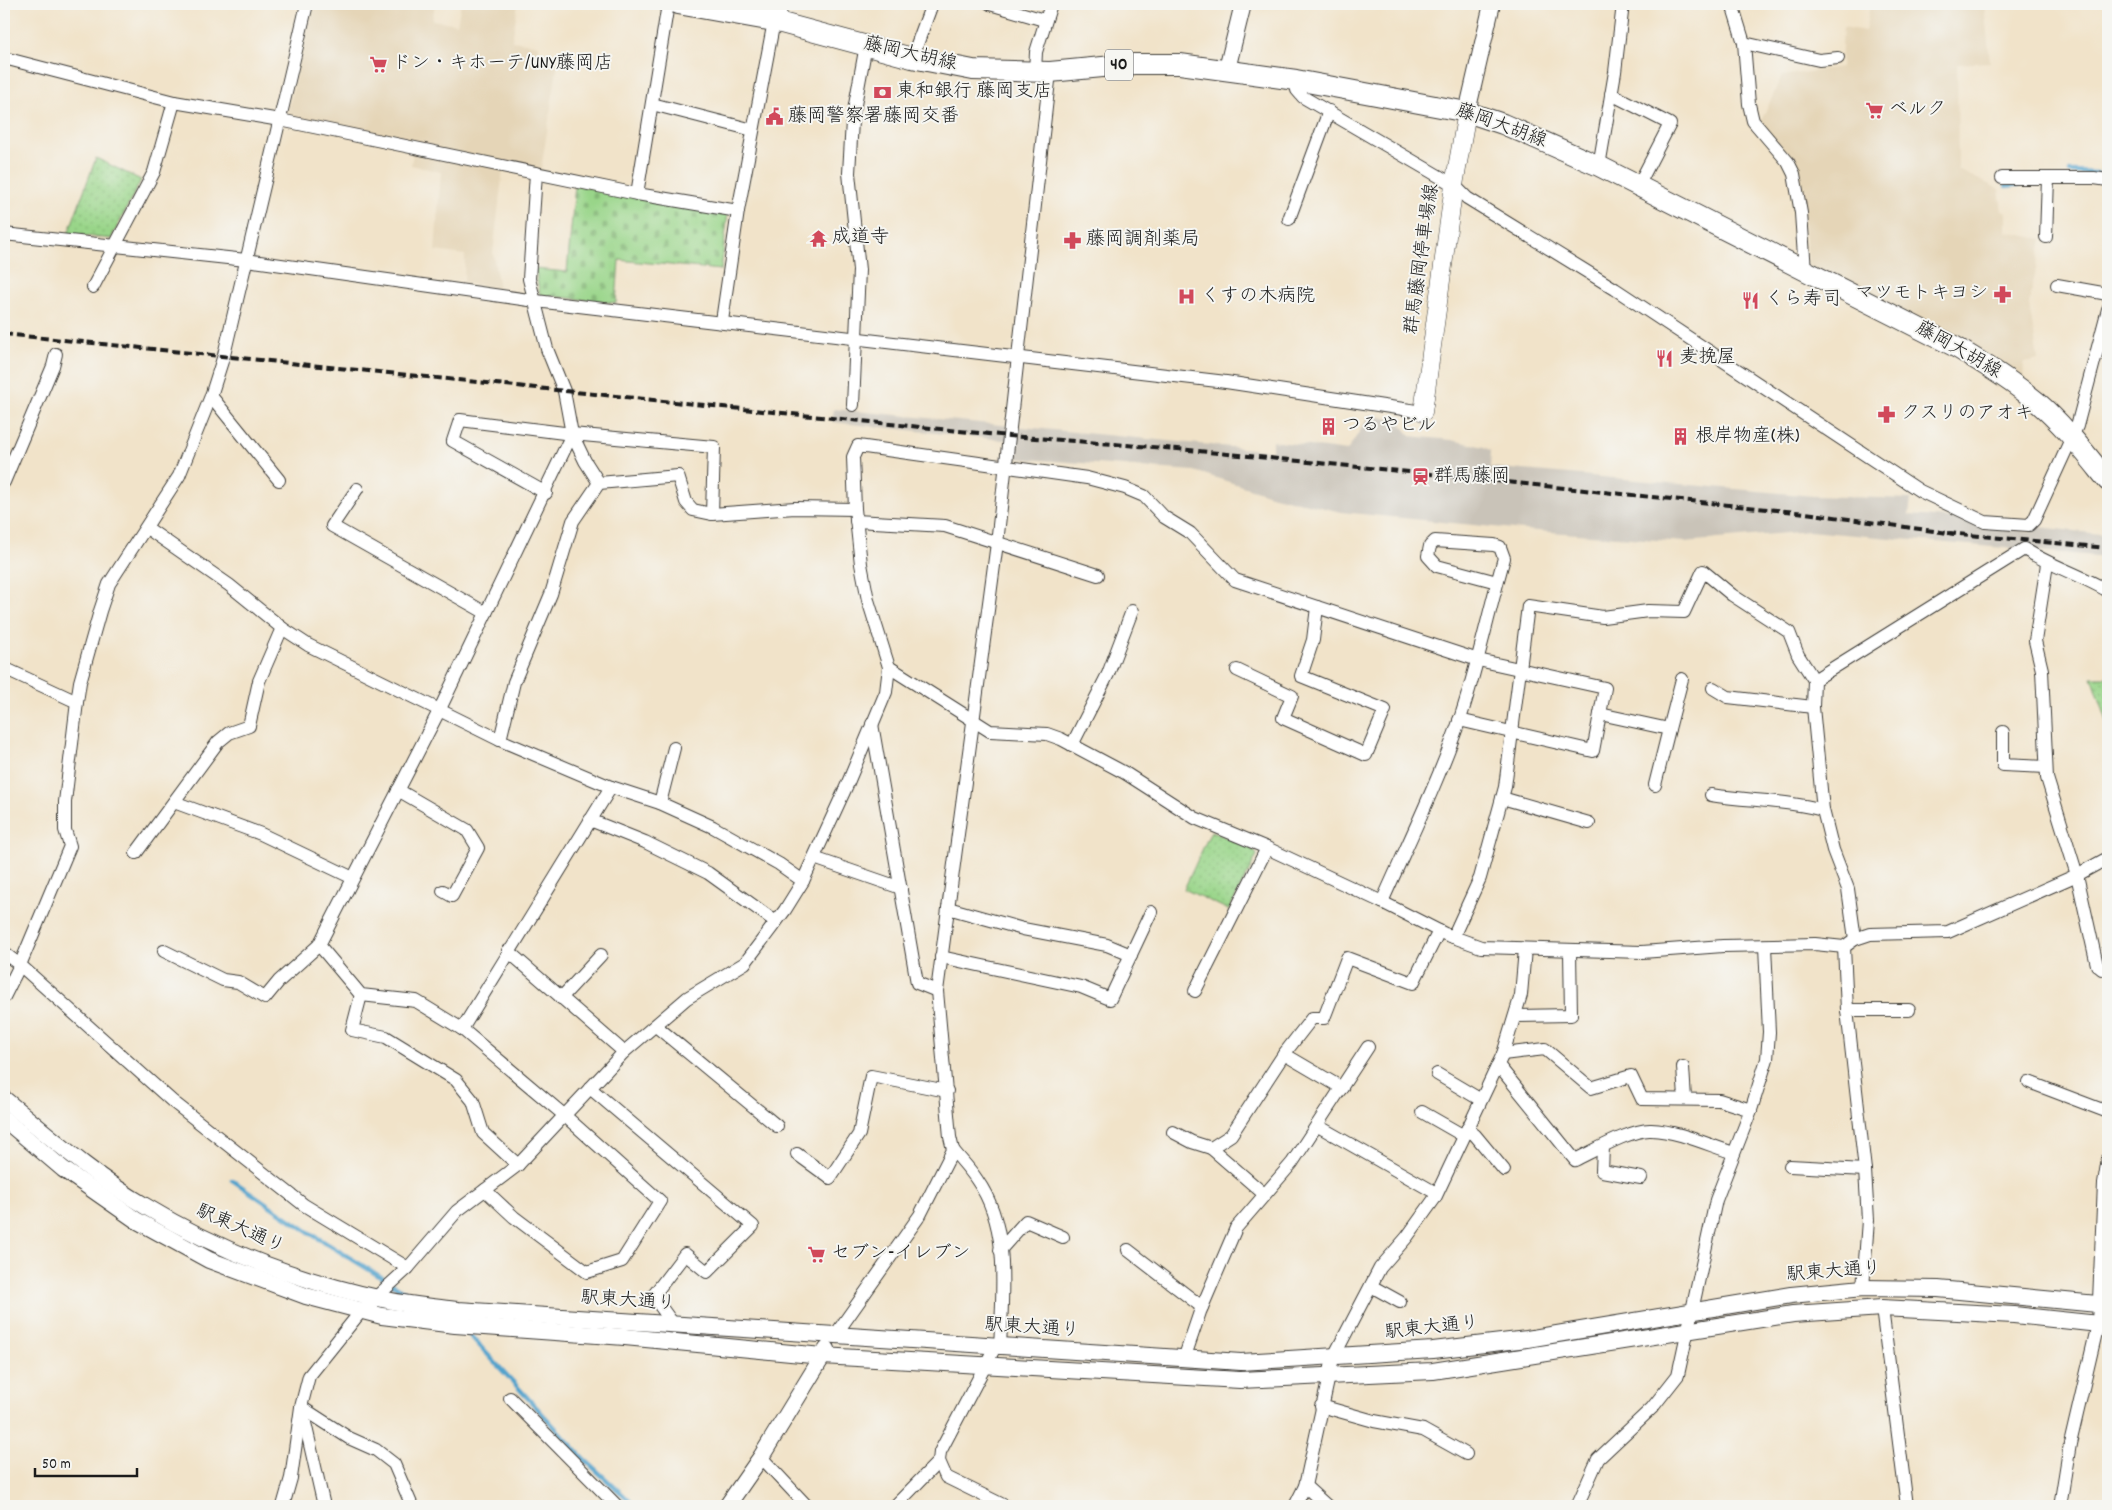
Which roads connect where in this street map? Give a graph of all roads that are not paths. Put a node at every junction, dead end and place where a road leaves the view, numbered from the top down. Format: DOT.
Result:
graph roads {
  1 [pos="307,4"];
  2 [pos="668,4"];
  3 [pos="678,4"];
  4 [pos="932,4"];
  5 [pos="990,4"];
  6 [pos="1051,4"];
  7 [pos="1242,4"];
  8 [pos="1492,4"];
  9 [pos="1623,4"];
  10 [pos="1732,4"];
  11 [pos="776,12"];
  12 [pos="1044,20"];
  13 [pos="1744,43"];
  14 [pos="866,45"];
  15 [pos="4,58"];
  16 [pos="912,58"];
  17 [pos="1838,58"];
  18 [pos="1227,69"];
  19 [pos="1043,72"];
  20 [pos="1296,80"];
  21 [pos="1612,94"];
  22 [pos="174,102"];
  23 [pos="652,104"];
  24 [pos="1329,111"];
  25 [pos="1466,112"];
  26 [pos="280,120"];
  27 [pos="753,130"];
  28 [pos="1598,166"];
  29 [pos="536,173"];
  30 [pos="2002,178"];
  31 [pos="2048,178"];
  32 [pos="2108,180"];
  33 [pos="1454,185"];
  34 [pos="1638,186"];
  35 [pos="637,194"];
  36 [pos="738,212"];
  37 [pos="1289,219"];
  38 [pos="4,234"];
  39 [pos="2046,237"];
  40 [pos="114,246"];
  41 [pos="246,260"];
  42 [pos="1805,271"];
  43 [pos="2057,285"];
  44 [pos="93,288"];
  45 [pos="2108,294"];
  46 [pos="536,301"];
  47 [pos="2108,309"];
  48 [pos="722,321"];
  49 [pos="855,339"];
  50 [pos="56,354"];
  51 [pos="1019,359"];
  52 [pos="211,396"];
  53 [pos="853,405"];
  54 [pos="1423,412"];
  55 [pos="572,434"];
  56 [pos="2072,437"];
  57 [pos="1004,466"];
  58 [pos="279,480"];
  59 [pos="4,482"];
  60 [pos="2108,482"];
  61 [pos="600,483"];
  62 [pos="357,489"];
  63 [pos="546,493"];
  64 [pos="712,514"];
  65 [pos="856,515"];
  66 [pos="147,528"];
  67 [pos="997,543"];
  68 [pos="2047,564"];
  69 [pos="1098,575"];
  70 [pos="1497,582"];
  71 [pos="2108,591"];
  72 [pos="1317,606"];
  73 [pos="1132,611"];
  74 [pos="486,613"];
  75 [pos="282,628"];
  76 [pos="1478,660"];
  77 [pos="889,667"];
  78 [pos="4,668"];
  79 [pos="1518,669"];
  80 [pos="1237,670"];
  81 [pos="1301,676"];
  82 [pos="1682,679"];
  83 [pos="1814,680"];
  84 [pos="1713,688"];
  85 [pos="1292,696"];
  86 [pos="78,702"];
  87 [pos="1813,707"];
  88 [pos="439,711"];
  89 [pos="1600,714"];
  90 [pos="972,718"];
  91 [pos="1459,720"];
  92 [pos="872,724"];
  93 [pos="1670,729"];
  94 [pos="2003,732"];
  95 [pos="1511,734"];
  96 [pos="500,740"];
  97 [pos="1072,745"];
  98 [pos="674,748"];
  99 [pos="2046,767"];
  100 [pos="1655,785"];
  101 [pos="611,787"];
  102 [pos="398,790"];
  103 [pos="1711,794"];
  104 [pos="1502,798"];
  105 [pos="174,802"];
  106 [pos="660,803"];
  107 [pos="1823,810"];
  108 [pos="590,820"];
  109 [pos="1589,823"];
  110 [pos="1267,848"];
  111 [pos="136,853"];
  112 [pos="814,858"];
  113 [pos="2108,858"];
  114 [pos="2077,875"];
  115 [pos="353,878"];
  116 [pos="803,881"];
  117 [pos="901,888"];
  118 [pos="443,891"];
  119 [pos="1382,902"];
  120 [pos="948,908"];
  121 [pos="1151,912"];
  122 [pos="776,922"];
  123 [pos="1438,931"];
  124 [pos="1453,937"];
  125 [pos="1854,939"];
  126 [pos="320,945"];
  127 [pos="1765,946"];
  128 [pos="1844,947"];
  129 [pos="1524,949"];
  130 [pos="164,951"];
  131 [pos="508,951"];
  132 [pos="1570,951"];
  133 [pos="4,953"];
  134 [pos="601,954"];
  135 [pos="1131,955"];
  136 [pos="941,957"];
  137 [pos="20,964"];
  138 [pos="2102,969"];
  139 [pos="1195,990"];
  140 [pos="937,991"];
  141 [pos="361,995"];
  142 [pos="4,997"];
  143 [pos="561,998"];
  144 [pos="1847,1010"];
  145 [pos="1909,1010"];
  146 [pos="1516,1016"];
  147 [pos="656,1026"];
  148 [pos="462,1029"];
  149 [pos="1368,1047"];
  150 [pos="624,1052"];
  151 [pos="1284,1054"];
  152 [pos="1500,1059"];
  153 [pos="1683,1067"];
  154 [pos="1437,1074"];
  155 [pos="2029,1082"];
  156 [pos="590,1088"];
  157 [pos="1342,1088"];
  158 [pos="947,1091"];
  159 [pos="4,1098"];
  160 [pos="1685,1099"];
  161 [pos="1481,1100"];
  162 [pos="1751,1110"];
  163 [pos="1422,1112"];
  164 [pos="2108,1112"];
  165 [pos="564,1116"];
  166 [pos="4,1119"];
  167 [pos="777,1126"];
  168 [pos="1318,1126"];
  169 [pos="1174,1132"];
  170 [pos="1465,1132"];
  171 [pos="1603,1147"];
  172 [pos="1211,1148"];
  173 [pos="953,1150"];
  174 [pos="797,1154"];
  175 [pos="1734,1154"];
  176 [pos="2108,1158"];
  177 [pos="518,1165"];
  178 [pos="1790,1166"];
  179 [pos="1504,1170"];
  180 [pos="1865,1170"];
  181 [pos="1640,1178"];
  182 [pos="485,1190"];
  183 [pos="1264,1194"];
  184 [pos="1436,1194"];
  185 [pos="1063,1237"];
  186 [pos="1000,1250"];
  187 [pos="1128,1250"];
  188 [pos="408,1268"];
  189 [pos="1371,1286"];
  190 [pos="1863,1288"];
  191 [pos="376,1296"];
  192 [pos="1400,1302"];
  193 [pos="2103,1304"];
  194 [pos="1202,1308"];
  195 [pos="1882,1308"];
  196 [pos="362,1310"];
  197 [pos="1692,1312"];
  198 [pos="2103,1324"];
  199 [pos="674,1325"];
  200 [pos="1689,1330"];
  201 [pos="836,1334"];
  202 [pos="998,1348"];
  203 [pos="822,1356"];
  204 [pos="1332,1358"];
  205 [pos="1184,1359"];
  206 [pos="986,1365"];
  207 [pos="1329,1377"];
  208 [pos="510,1398"];
  209 [pos="1321,1406"];
  210 [pos="301,1407"];
  211 [pos="1466,1454"];
  212 [pos="761,1457"];
  213 [pos="939,1461"];
  214 [pos="1305,1486"];
  215 [pos="283,1506"];
  216 [pos="324,1506"];
  217 [pos="412,1506"];
  218 [pos="617,1506"];
  219 [pos="727,1506"];
  220 [pos="807,1506"];
  221 [pos="895,1506"];
  222 [pos="1005,1506"];
  223 [pos="1295,1506"];
  224 [pos="1327,1506"];
  225 [pos="1577,1506"];
  226 [pos="1907,1506"];
  227 [pos="2060,1506"];
  1 -- 26 [label="street"];
  2 -- 23 [label="street"];
  3 -- 11 [label="main road, 藤岡大胡線"];
  4 -- 16 [label="street"];
  5 -- 12 [label="street"];
  6 -- 12 [label="street"];
  7 -- 18 [label="street"];
  8 -- 25 [label="street"];
  9 -- 21 [label="street"];
  10 -- 13 [label="street"];
  11 -- 14 [label="main road, 藤岡大胡線 / 40"];
  11 -- 27 [label="street"];
  12 -- 19 [label="street"];
  13 -- 17 [label="street"];
  13 -- 42 [label="street"];
  14 -- 16 [label="main road, 藤岡大胡線 / 40"];
  14 -- 49 [label="street"];
  15 -- 22 [label="street"];
  16 -- 19 [label="main road, 藤岡大胡線 / 40"];
  18 -- 19 [label="main road, 藤岡大胡線 / 40"];
  18 -- 20 [label="main road, 藤岡大胡線 / 40"];
  19 -- 51 [label="street"];
  20 -- 24 [label="street"];
  20 -- 25 [label="main road, 藤岡大胡線 / 40"];
  21 -- 28 [label="street"];
  21 -- 34 [label="street"];
  22 -- 26 [label="street"];
  22 -- 40 [label="street"];
  23 -- 27 [label="street"];
  23 -- 35 [label="street"];
  24 -- 33 [label="street"];
  24 -- 37 [label="street"];
  25 -- 28 [label="main road, 藤岡大胡線 / 40"];
  25 -- 33 [label="main road, 群馬藤岡停車場線"];
  26 -- 29 [label="street"];
  26 -- 41 [label="street"];
  27 -- 36 [label="street"];
  28 -- 34 [label="main road, 藤岡大胡線 / 40"];
  29 -- 35 [label="street"];
  29 -- 46 [label="street"];
  30 -- 31 [label="street"];
  31 -- 32 [label="street"];
  31 -- 39 [label="street"];
  33 -- 54 [label="main road, 群馬藤岡停車場線"];
  33 -- 56 [label="street"];
  34 -- 42 [label="main road, 藤岡大胡線 / 40"];
  35 -- 36 [label="street"];
  36 -- 48 [label="street"];
  38 -- 40 [label="street"];
  40 -- 41 [label="street"];
  40 -- 44 [label="street"];
  41 -- 46 [label="street"];
  41 -- 52 [label="street"];
  42 -- 56 [label="main road, 藤岡大胡線 / 40"];
  43 -- 45 [label="street"];
  46 -- 48 [label="street"];
  46 -- 55 [label="street"];
  47 -- 56 [label="street"];
  48 -- 49 [label="street"];
  49 -- 51 [label="street"];
  49 -- 53 [label="street"];
  50 -- 59 [label="street"];
  51 -- 54 [label="street"];
  51 -- 57 [label="street"];
  52 -- 58 [label="street"];
  52 -- 66 [label="street"];
  55 -- 61 [label="street"];
  55 -- 63 [label="street"];
  55 -- 63 [label="street"];
  55 -- 64 [label="street"];
  56 -- 60 [label="main road, 藤岡大胡線 / 40"];
  57 -- 65 [label="street"];
  57 -- 67 [label="street"];
  57 -- 72 [label="street"];
  61 -- 64 [label="street"];
  61 -- 96 [label="street"];
  62 -- 74 [label="street"];
  63 -- 74 [label="street"];
  64 -- 65 [label="street"];
  65 -- 67 [label="street"];
  65 -- 77 [label="street"];
  66 -- 75 [label="street"];
  66 -- 86 [label="street"];
  67 -- 69 [label="street"];
  67 -- 90 [label="street"];
  68 -- 71 [label="street"];
  68 -- 83 [label="street"];
  68 -- 99 [label="street"];
  70 -- 70 [label="street"];
  70 -- 76 [label="street"];
  72 -- 76 [label="street"];
  72 -- 81 [label="street"];
  73 -- 97 [label="street"];
  74 -- 88 [label="street"];
  75 -- 88 [label="street"];
  75 -- 105 [label="street"];
  76 -- 79 [label="street"];
  76 -- 91 [label="street"];
  77 -- 90 [label="street"];
  77 -- 92 [label="street"];
  78 -- 86 [label="street"];
  79 -- 83 [label="street"];
  79 -- 89 [label="street"];
  79 -- 95 [label="street"];
  80 -- 85 [label="street"];
  81 -- 85 [label="street"];
  81 -- 85 [label="street"];
  82 -- 93 [label="street"];
  83 -- 87 [label="street"];
  84 -- 87 [label="street"];
  86 -- 137 [label="street"];
  87 -- 107 [label="street"];
  88 -- 96 [label="street"];
  88 -- 102 [label="street"];
  89 -- 93 [label="street"];
  89 -- 95 [label="street"];
  90 -- 97 [label="street"];
  90 -- 120 [label="street"];
  91 -- 95 [label="street"];
  91 -- 119 [label="street"];
  92 -- 112 [label="street"];
  92 -- 117 [label="street"];
  93 -- 100 [label="street"];
  94 -- 99 [label="street"];
  95 -- 104 [label="street"];
  96 -- 101 [label="street"];
  97 -- 110 [label="street"];
  98 -- 106 [label="street"];
  99 -- 114 [label="street"];
  101 -- 106 [label="street"];
  101 -- 108 [label="street"];
  102 -- 115 [label="street"];
  102 -- 118 [label="street"];
  103 -- 107 [label="street"];
  104 -- 109 [label="street"];
  104 -- 124 [label="street"];
  105 -- 111 [label="street"];
  105 -- 115 [label="street"];
  106 -- 116 [label="street"];
  107 -- 125 [label="street"];
  108 -- 122 [label="street"];
  108 -- 131 [label="street"];
  110 -- 119 [label="street"];
  110 -- 139 [label="street"];
  112 -- 116 [label="street"];
  112 -- 117 [label="street"];
  113 -- 114 [label="street"];
  114 -- 125 [label="street"];
  114 -- 138 [label="street"];
  115 -- 126 [label="street"];
  116 -- 122 [label="street"];
  117 -- 140 [label="street"];
  119 -- 123 [label="street"];
  120 -- 135 [label="street"];
  120 -- 136 [label="street"];
  121 -- 135 [label="street"];
  122 -- 147 [label="street"];
  123 -- 124 [label="street"];
  123 -- 151 [label="street"];
  124 -- 129 [label="street"];
  125 -- 128 [label="street"];
  126 -- 130 [label="street"];
  126 -- 141 [label="street"];
  127 -- 128 [label="street"];
  127 -- 132 [label="street"];
  127 -- 162 [label="street"];
  128 -- 144 [label="street"];
  129 -- 132 [label="street"];
  129 -- 146 [label="street"];
  131 -- 143 [label="street"];
  131 -- 148 [label="street"];
  132 -- 146 [label="street"];
  133 -- 137 [label="street"];
  134 -- 143 [label="street"];
  135 -- 136 [label="street"];
  136 -- 140 [label="street"];
  137 -- 142 [label="street"];
  137 -- 188 [label="street"];
  140 -- 158 [label="street"];
  141 -- 148 [label="street"];
  141 -- 177 [label="street"];
  143 -- 150 [label="street"];
  144 -- 145 [label="street"];
  144 -- 180 [label="street"];
  146 -- 152 [label="street"];
  147 -- 150 [label="street"];
  147 -- 167 [label="street"];
  148 -- 165 [label="street"];
  149 -- 157 [label="street"];
  150 -- 156 [label="street"];
  151 -- 157 [label="street"];
  151 -- 172 [label="street"];
  152 -- 160 [label="street"];
  152 -- 161 [label="street"];
  152 -- 171 [label="street"];
  153 -- 160 [label="street"];
  154 -- 161 [label="street"];
  155 -- 164 [label="street"];
  156 -- 165 [label="street"];
  156 -- 199 [label="street"];
  157 -- 168 [label="street"];
  158 -- 173 [label="street"];
  158 -- 174 [label="street"];
  159 -- 191 [label="street, 駅東大通り"];
  160 -- 162 [label="street"];
  161 -- 170 [label="street"];
  162 -- 175 [label="street"];
  163 -- 170 [label="street"];
  165 -- 177 [label="street"];
  165 -- 182 [label="street"];
  166 -- 196 [label="street, 駅東大通り"];
  168 -- 183 [label="street"];
  168 -- 184 [label="street"];
  169 -- 172 [label="street"];
  170 -- 179 [label="street"];
  170 -- 184 [label="street"];
  171 -- 175 [label="street"];
  171 -- 181 [label="street"];
  172 -- 183 [label="street"];
  173 -- 186 [label="street"];
  173 -- 201 [label="street"];
  175 -- 197 [label="street"];
  176 -- 193 [label="street"];
  177 -- 182 [label="street"];
  178 -- 180 [label="street"];
  180 -- 190 [label="street"];
  182 -- 188 [label="street"];
  183 -- 194 [label="street"];
  184 -- 189 [label="street"];
  185 -- 186 [label="street"];
  186 -- 202 [label="street"];
  187 -- 194 [label="street"];
  188 -- 191 [label="street"];
  189 -- 192 [label="street"];
  189 -- 204 [label="street"];
  190 -- 193 [label="street, 駅東大通り"];
  190 -- 197 [label="street, 駅東大通り"];
  191 -- 196 [label="street"];
  191 -- 199 [label="street, 駅東大通り"];
  193 -- 198 [label="street"];
  194 -- 205 [label="street"];
  195 -- 198 [label="street, 駅東大通り"];
  195 -- 200 [label="street, 駅東大通り"];
  195 -- 226 [label="street"];
  196 -- 203 [label="street, 駅東大通り"];
  196 -- 210 [label="street"];
  197 -- 200 [label="street"];
  197 -- 204 [label="street, 駅東大通り"];
  198 -- 227 [label="street"];
  199 -- 201 [label="street, 駅東大通り"];
  200 -- 207 [label="street, 駅東大通り"];
  200 -- 225 [label="street"];
  201 -- 202 [label="street, 駅東大通り"];
  201 -- 203 [label="street"];
  202 -- 205 [label="street, 駅東大通り"];
  202 -- 206 [label="street"];
  203 -- 206 [label="street, 駅東大通り"];
  203 -- 212 [label="street"];
  204 -- 205 [label="street, 駅東大通り"];
  204 -- 207 [label="street"];
  206 -- 207 [label="street, 駅東大通り"];
  206 -- 213 [label="street"];
  207 -- 209 [label="street"];
  208 -- 218 [label="street"];
  209 -- 211 [label="street"];
  209 -- 214 [label="street"];
  210 -- 215 [label="street"];
  210 -- 216 [label="street"];
  210 -- 217 [label="street"];
  212 -- 219 [label="street"];
  212 -- 220 [label="street"];
  213 -- 221 [label="street"];
  213 -- 222 [label="street"];
  214 -- 223 [label="street"];
  214 -- 224 [label="street"];
}
